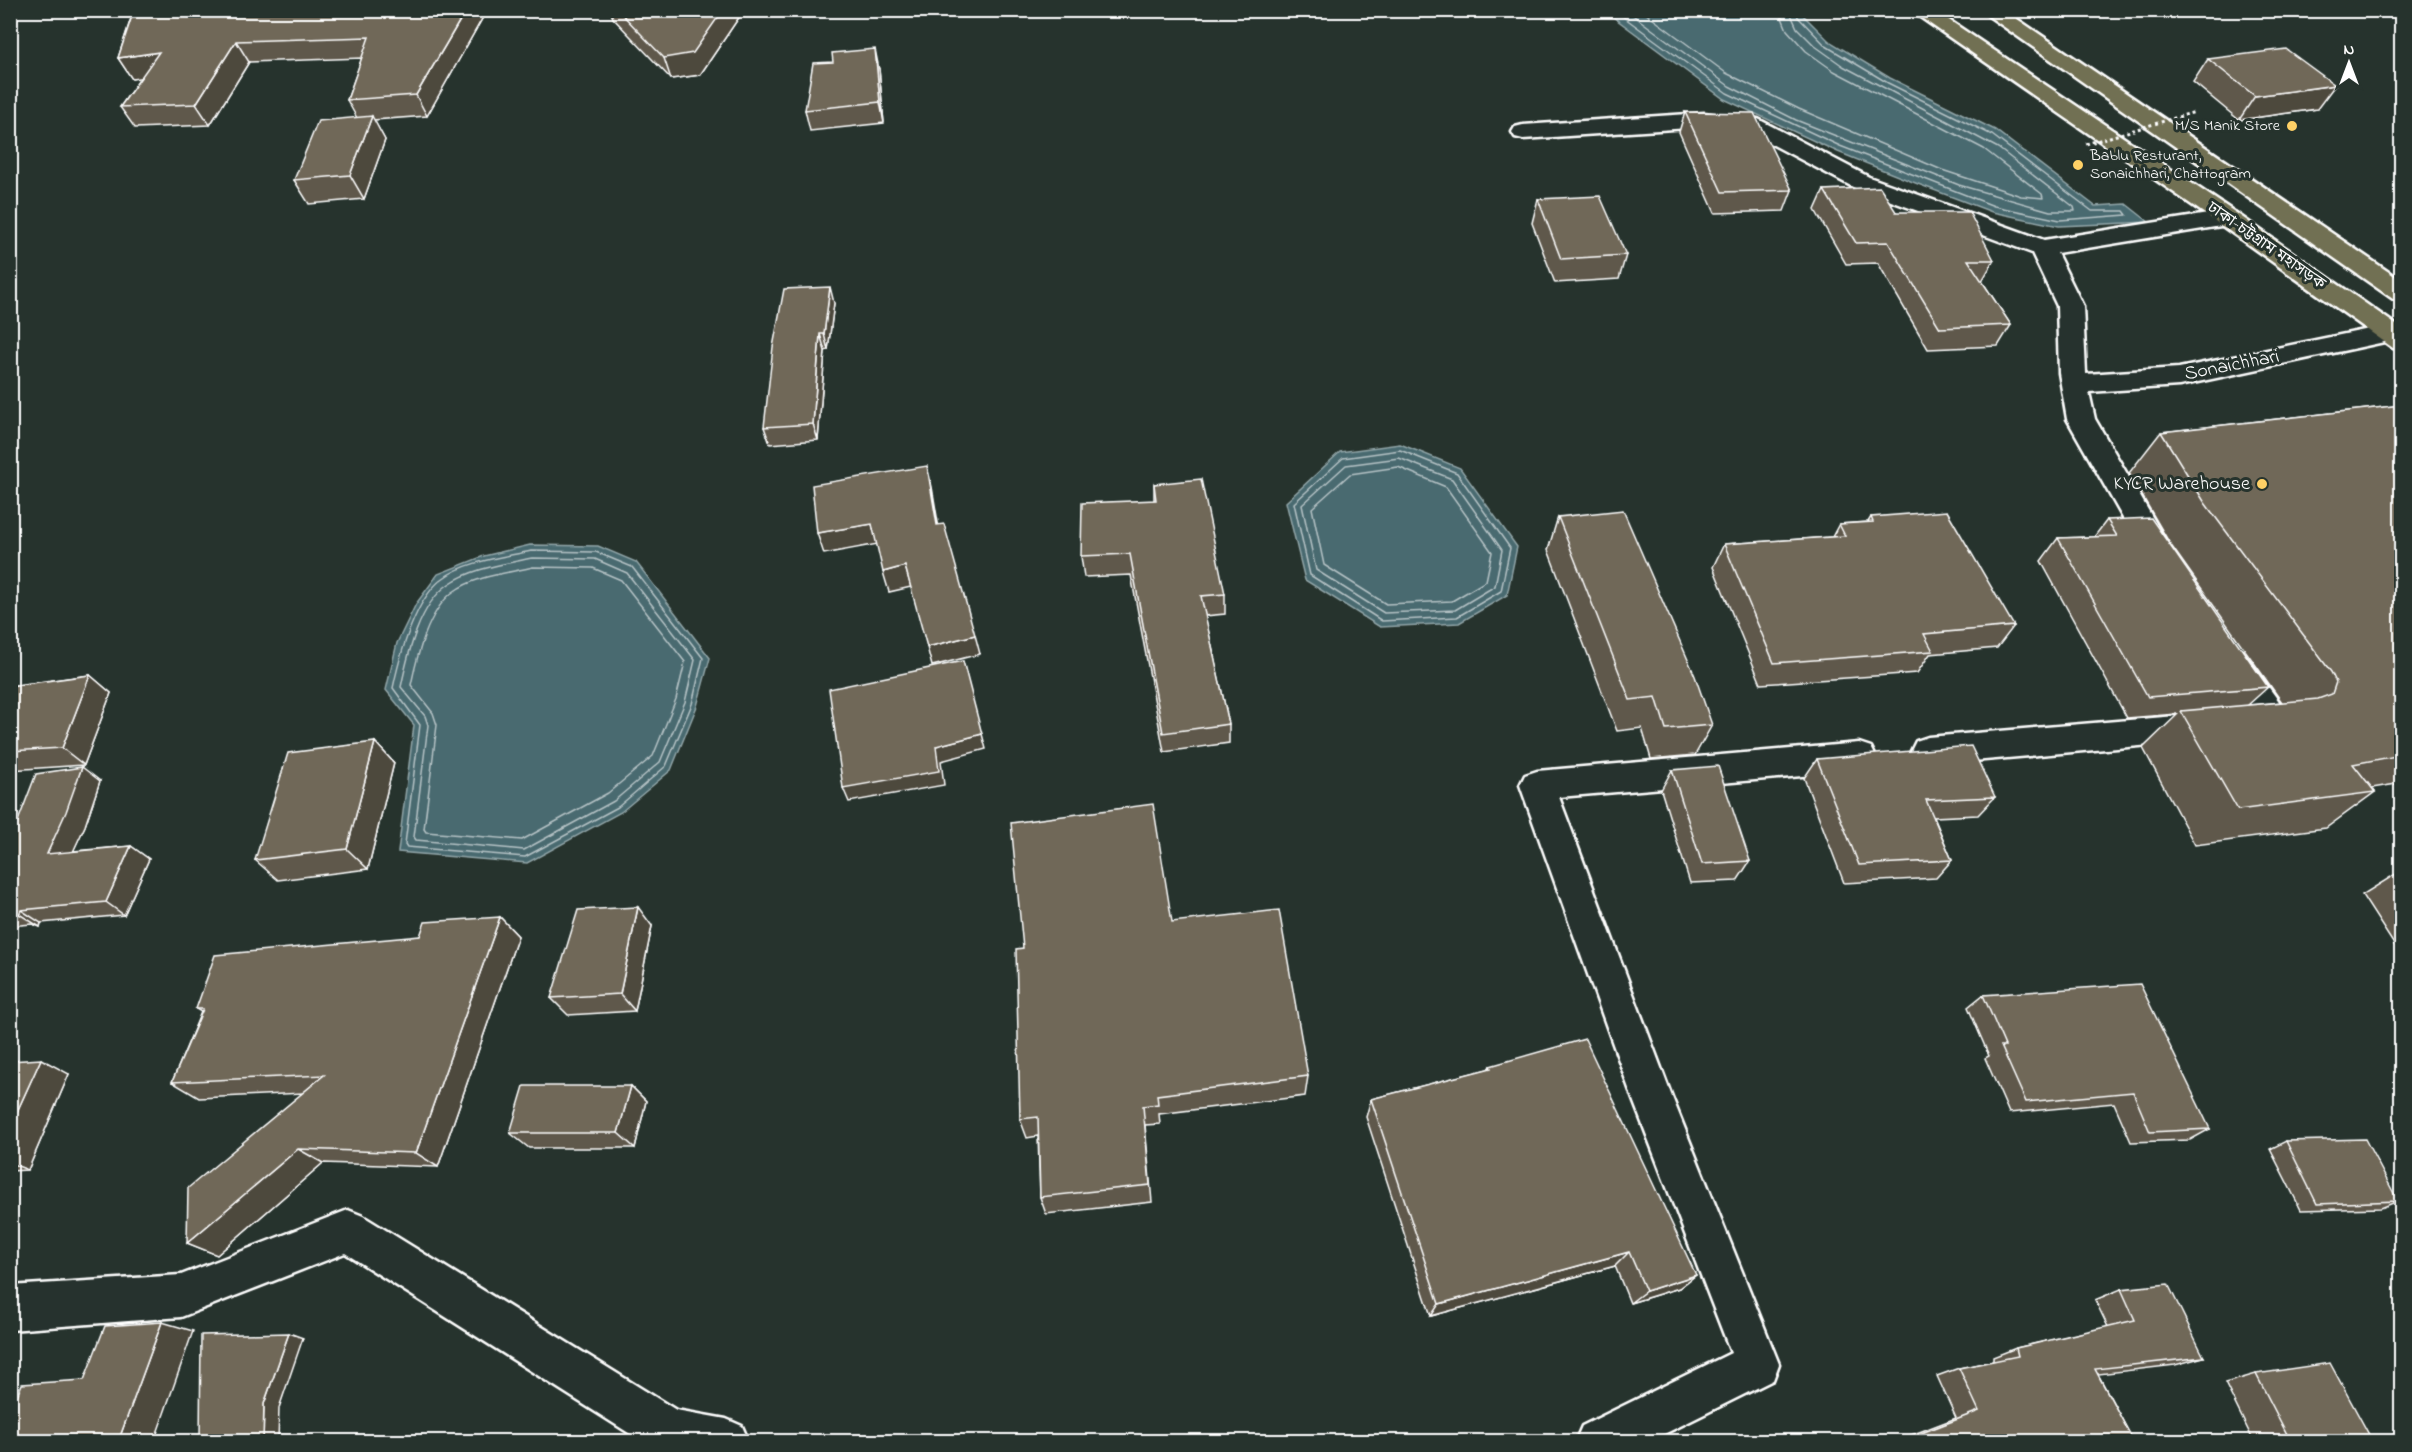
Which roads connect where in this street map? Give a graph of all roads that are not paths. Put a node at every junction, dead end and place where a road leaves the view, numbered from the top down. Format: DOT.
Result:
graph roads {
  1 [pos="1920,10"];
  2 [pos="1990,10"];
  3 [pos="1524,132"];
  4 [pos="2227,218"];
  5 [pos="2042,248"];
  6 [pos="2402,293"];
  7 [pos="2395,337"];
  8 [pos="2074,384"];
  9 [pos="2177,581"];
  10 [pos="2216,637"];
  11 [pos="10,1308"];
  12 [pos="726,1442"];
  13 [pos="1598,1442"];
  1 -- 4 [label="highway, ঢাকা-চট্টগ্রাম মহাসড়ক"];
  2 -- 6 [label="highway, ঢাকা-চট্টগ্রাম মহাসড়ক"];
  3 -- 5 [label="street"];
  4 -- 5 [label="street"];
  4 -- 7 [label="highway, ঢাকা-চট্টগ্রাম মহাসড়ক"];
  5 -- 8 [label="street"];
  7 -- 8 [label="street, Sonaichhari"];
  8 -- 9 [label="street"];
  10 -- 13 [label="street"];
  11 -- 12 [label="street"];
}
